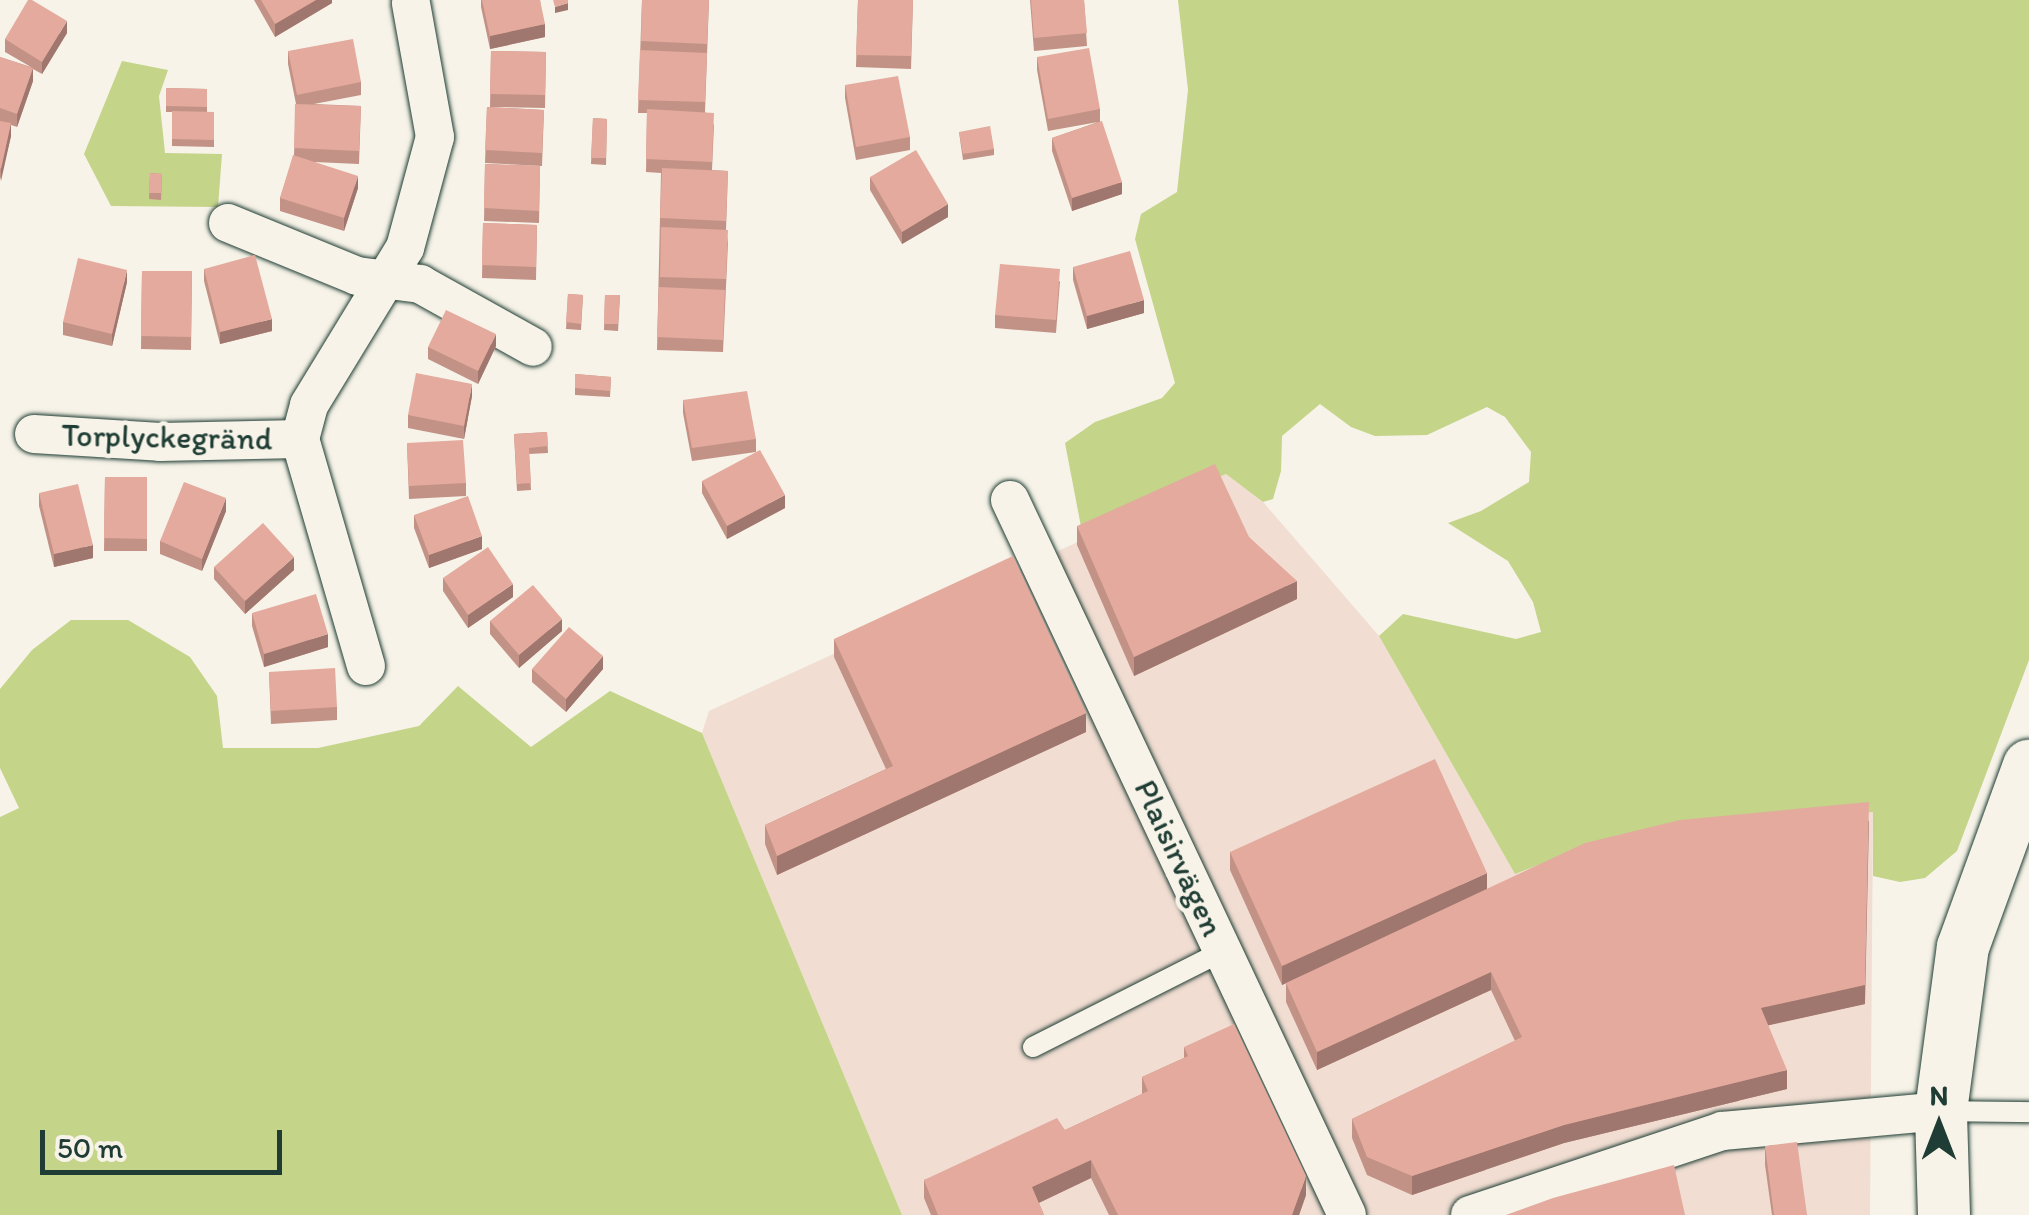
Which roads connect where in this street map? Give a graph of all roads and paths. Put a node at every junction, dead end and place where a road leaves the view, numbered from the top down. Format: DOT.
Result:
graph roads {
  1 [pos="413,1"];
  2 [pos="228,223"];
  3 [pos="387,276"];
  4 [pos="532,347"];
  5 [pos="34,434"];
  6 [pos="300,440"];
  7 [pos="1010,500"];
  8 [pos="366,666"];
  9 [pos="2029,766"];
  10 [pos="1223,951"];
  11 [pos="1032,1047"];
  12 [pos="1942,1111"];
  13 [pos="2029,1112"];
  14 [pos="1348,1215"];
  15 [pos="1470,1215"];
  16 [pos="1944,1215"];
  1 -- 3 [label="street, Torplyckegränd"];
  2 -- 3 [label="street"];
  3 -- 4 [label="street"];
  3 -- 6 [label="street, Torplyckegränd"];
  5 -- 6 [label="street, Torplyckegränd"];
  6 -- 8 [label="street, Torplyckegränd"];
  7 -- 10 [label="street, Plaisirvägen"];
  9 -- 12 [label="street"];
  10 -- 11 [label="lane"];
  10 -- 14 [label="street, Plaisirvägen"];
  12 -- 13 [label="lane"];
  12 -- 15 [label="street"];
  12 -- 16 [label="street"];
}
